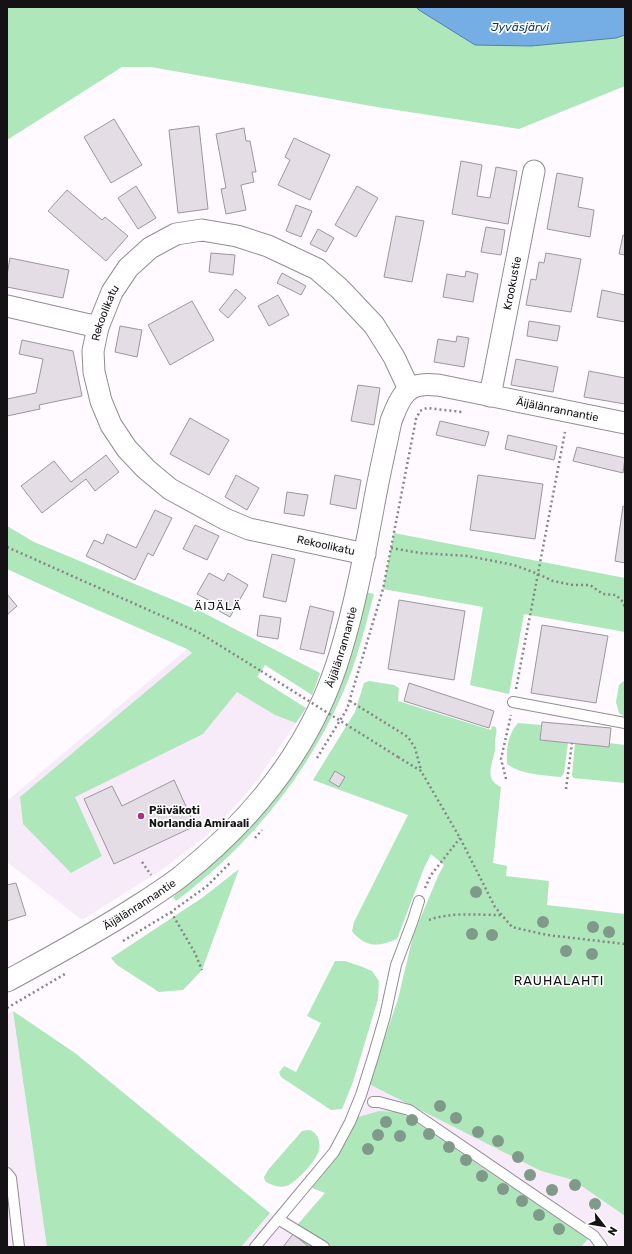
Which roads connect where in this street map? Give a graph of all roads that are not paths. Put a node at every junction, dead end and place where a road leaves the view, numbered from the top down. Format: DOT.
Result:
graph roads {
  1 [pos="534,171"];
  2 [pos="7,306"];
  3 [pos="98,327"];
  4 [pos="409,388"];
  5 [pos="490,396"];
  6 [pos="625,423"];
  7 [pos="365,554"];
  8 [pos="514,702"];
  9 [pos="625,723"];
  10 [pos="419,901"];
  11 [pos="7,982"];
  12 [pos="373,1102"];
  13 [pos="7,1172"];
  14 [pos="278,1219"];
  15 [pos="19,1247"];
  16 [pos="255,1247"];
  17 [pos="324,1247"];
  18 [pos="602,1247"];
  1 -- 5 [label="street, Krookustie"];
  2 -- 3 [label="street"];
  3 -- 4 [label="street, Rekoolikatu"];
  3 -- 7 [label="street, Rekoolikatu"];
  4 -- 5 [label="street, Äijälänrannantie"];
  4 -- 7 [label="street, Äijälänrannantie"];
  5 -- 6 [label="street, Äijälänrannantie"];
  7 -- 11 [label="street, Äijälänrannantie"];
  8 -- 9 [label="lane"];
  10 -- 14 [label="lane"];
  12 -- 18 [label="lane"];
  13 -- 15 [label="lane"];
  14 -- 16 [label="lane"];
  14 -- 17 [label="lane"];
}
